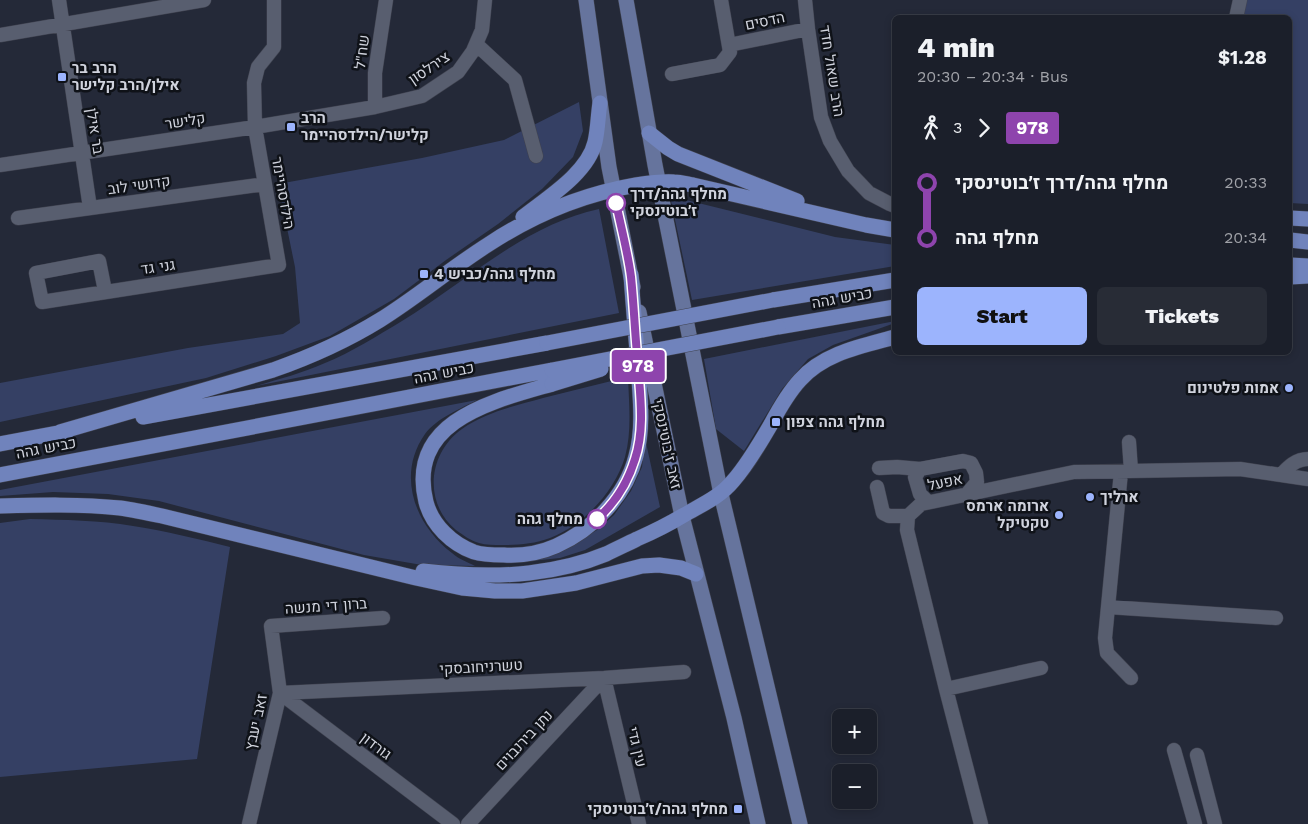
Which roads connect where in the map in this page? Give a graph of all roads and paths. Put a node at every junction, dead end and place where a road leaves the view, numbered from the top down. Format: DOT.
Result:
graph roads {
  1 [pos="59,0"];
  2 [pos="204,0"];
  3 [pos="274,0"];
  4 [pos="386,0"];
  5 [pos="484,0"];
  6 [pos="586,0"];
  7 [pos="626,0"];
  8 [pos="721,0"];
  9 [pos="805,0"];
  10 [pos="810,0"];
  11 [pos="1240,0"];
  12 [pos="1237,15"];
  13 [pos="62,24"];
  14 [pos="808,29"];
  15 [pos="0,35"];
  16 [pos="476,44"];
  17 [pos="729,45"];
  18 [pos="672,74"];
  19 [pos="600,102"];
  20 [pos="375,107"];
  21 [pos="256,127"];
  22 [pos="649,133"];
  23 [pos="82,154"];
  24 [pos="536,156"];
  25 [pos="0,166"];
  26 [pos="658,182"];
  27 [pos="265,184"];
  28 [pos="613,189"];
  29 [pos="892,205"];
  30 [pos="90,208"];
  31 [pos="18,218"];
  32 [pos="840,218"];
  33 [pos="1292,218"];
  34 [pos="1308,219"];
  35 [pos="892,229"];
  36 [pos="1292,240"];
  37 [pos="1308,242"];
  38 [pos="490,243"];
  39 [pos="279,265"];
  40 [pos="1292,265"];
  41 [pos="1308,266"];
  42 [pos="631,276"];
  43 [pos="1308,276"];
  44 [pos="1292,277"];
  45 [pos="892,280"];
  46 [pos="105,292"];
  47 [pos="892,308"];
  48 [pos="892,338"];
  49 [pos="552,377"];
  50 [pos="60,432"];
  51 [pos="1129,442"];
  52 [pos="0,444"];
  53 [pos="1308,459"];
  54 [pos="880,468"];
  55 [pos="920,469"];
  56 [pos="1126,471"];
  57 [pos="0,475"];
  58 [pos="1280,475"];
  59 [pos="1308,479"];
  60 [pos="877,487"];
  61 [pos="721,494"];
  62 [pos="967,494"];
  63 [pos="928,502"];
  64 [pos="0,506"];
  65 [pos="682,516"];
  66 [pos="908,516"];
  67 [pos="343,560"];
  68 [pos="696,574"];
  69 [pos="1108,607"];
  70 [pos="383,618"];
  71 [pos="1276,618"];
  72 [pos="271,626"];
  73 [pos="1041,668"];
  74 [pos="684,672"];
  75 [pos="604,678"];
  76 [pos="1131,678"];
  77 [pos="946,690"];
  78 [pos="280,693"];
  79 [pos="1174,750"];
  80 [pos="1197,754"];
  81 [pos="249,824"];
  82 [pos="453,824"];
  83 [pos="468,824"];
  84 [pos="639,824"];
  85 [pos="758,824"];
  86 [pos="800,824"];
  87 [pos="981,824"];
  88 [pos="1195,824"];
  89 [pos="1215,824"];
  1 -- 13 [label="street, בר אילן"];
  2 -- 13 [label="street"];
  3 -- 21 [label="street, הילדסהיימר"];
  4 -- 20 [label="street, שח\"ל"];
  5 -- 16 [label="street, צירלסון"];
  6 -- 19 [label="main road, זאב ז'בוטינסקי"];
  7 -- 22 [label="main road"];
  8 -- 17 [label="street, הדסים"];
  9 -- 10 [label="street"];
  9 -- 14 [label="street, הרב שאול חדד"];
  11 -- 12 [label="street"];
  13 -- 15 [label="street"];
  13 -- 23 [label="street, בר אילן"];
  14 -- 17 [label="street, הדסים"];
  14 -- 29 [label="street, הרב שאול חדד"];
  16 -- 20 [label="street, צירלסון"];
  16 -- 24 [label="street"];
  17 -- 18 [label="street, הדסים"];
  19 -- 28 [label="main road, זאב ז'בוטינסקי"];
  19 -- 38 [label="highway"];
  20 -- 21 [label="street, קלישר"];
  21 -- 23 [label="street, קלישר"];
  21 -- 27 [label="street, הילדסהיימר"];
  22 -- 26 [label="main road"];
  22 -- 32 [label="highway"];
  23 -- 25 [label="street, קלישר"];
  23 -- 30 [label="street, בר אילן"];
  26 -- 28 [label="highway"];
  26 -- 32 [label="highway"];
  26 -- 61 [label="main road"];
  27 -- 30 [label="street, קדושי לוב"];
  27 -- 39 [label="street, הילדסהיימר"];
  28 -- 38 [label="highway"];
  28 -- 42 [label="main road, זאב ז'בוטינסקי"];
  30 -- 31 [label="street, קדושי לוב"];
  32 -- 35 [label="highway"];
  33 -- 34 [label="highway"];
  36 -- 37 [label="highway"];
  38 -- 50 [label="highway"];
  39 -- 46 [label="street, גני גד"];
  40 -- 41 [label="highway"];
  42 -- 49 [label="highway"];
  42 -- 65 [label="main road, זאב ז'בוטינסקי"];
  43 -- 44 [label="highway"];
  45 -- 50 [label="highway, כביש גהה, bridge"];
  46 -- 46 [label="street, גני גד"];
  47 -- 49 [label="highway, כביש גהה, bridge"];
  48 -- 61 [label="highway"];
  49 -- 57 [label="highway, כביש גהה"];
  50 -- 52 [label="highway, כביש גהה"];
  51 -- 56 [label="street"];
  53 -- 58 [label="street"];
  54 -- 55 [label="street"];
  55 -- 62 [label="street"];
  55 -- 63 [label="street"];
  56 -- 58 [label="street, אפעל"];
  56 -- 62 [label="street, אפעל"];
  56 -- 69 [label="street"];
  58 -- 59 [label="street, אפעל"];
  60 -- 66 [label="street"];
  61 -- 65 [label="highway"];
  61 -- 86 [label="main road"];
  62 -- 63 [label="street, אפעל"];
  63 -- 66 [label="street, אפעל"];
  64 -- 67 [label="highway"];
  65 -- 67 [label="highway"];
  65 -- 68 [label="main road, זאב ז'בוטינסקי"];
  66 -- 77 [label="street"];
  67 -- 68 [label="highway"];
  68 -- 85 [label="main road, זאב ז'בוטינסקי"];
  69 -- 71 [label="street"];
  69 -- 76 [label="street"];
  70 -- 72 [label="street, ברון די מנשה"];
  72 -- 78 [label="street, זאב יעבץ"];
  73 -- 77 [label="street"];
  74 -- 75 [label="street, טשרניחובסקי"];
  75 -- 78 [label="street, טשרניחובסקי"];
  75 -- 83 [label="street, נתן בירנבוים"];
  75 -- 84 [label="street, עין גדי"];
  77 -- 87 [label="street"];
  78 -- 81 [label="street, זאב יעבץ"];
  78 -- 82 [label="street, גורדון"];
  79 -- 88 [label="street"];
  80 -- 89 [label="street"];
}
